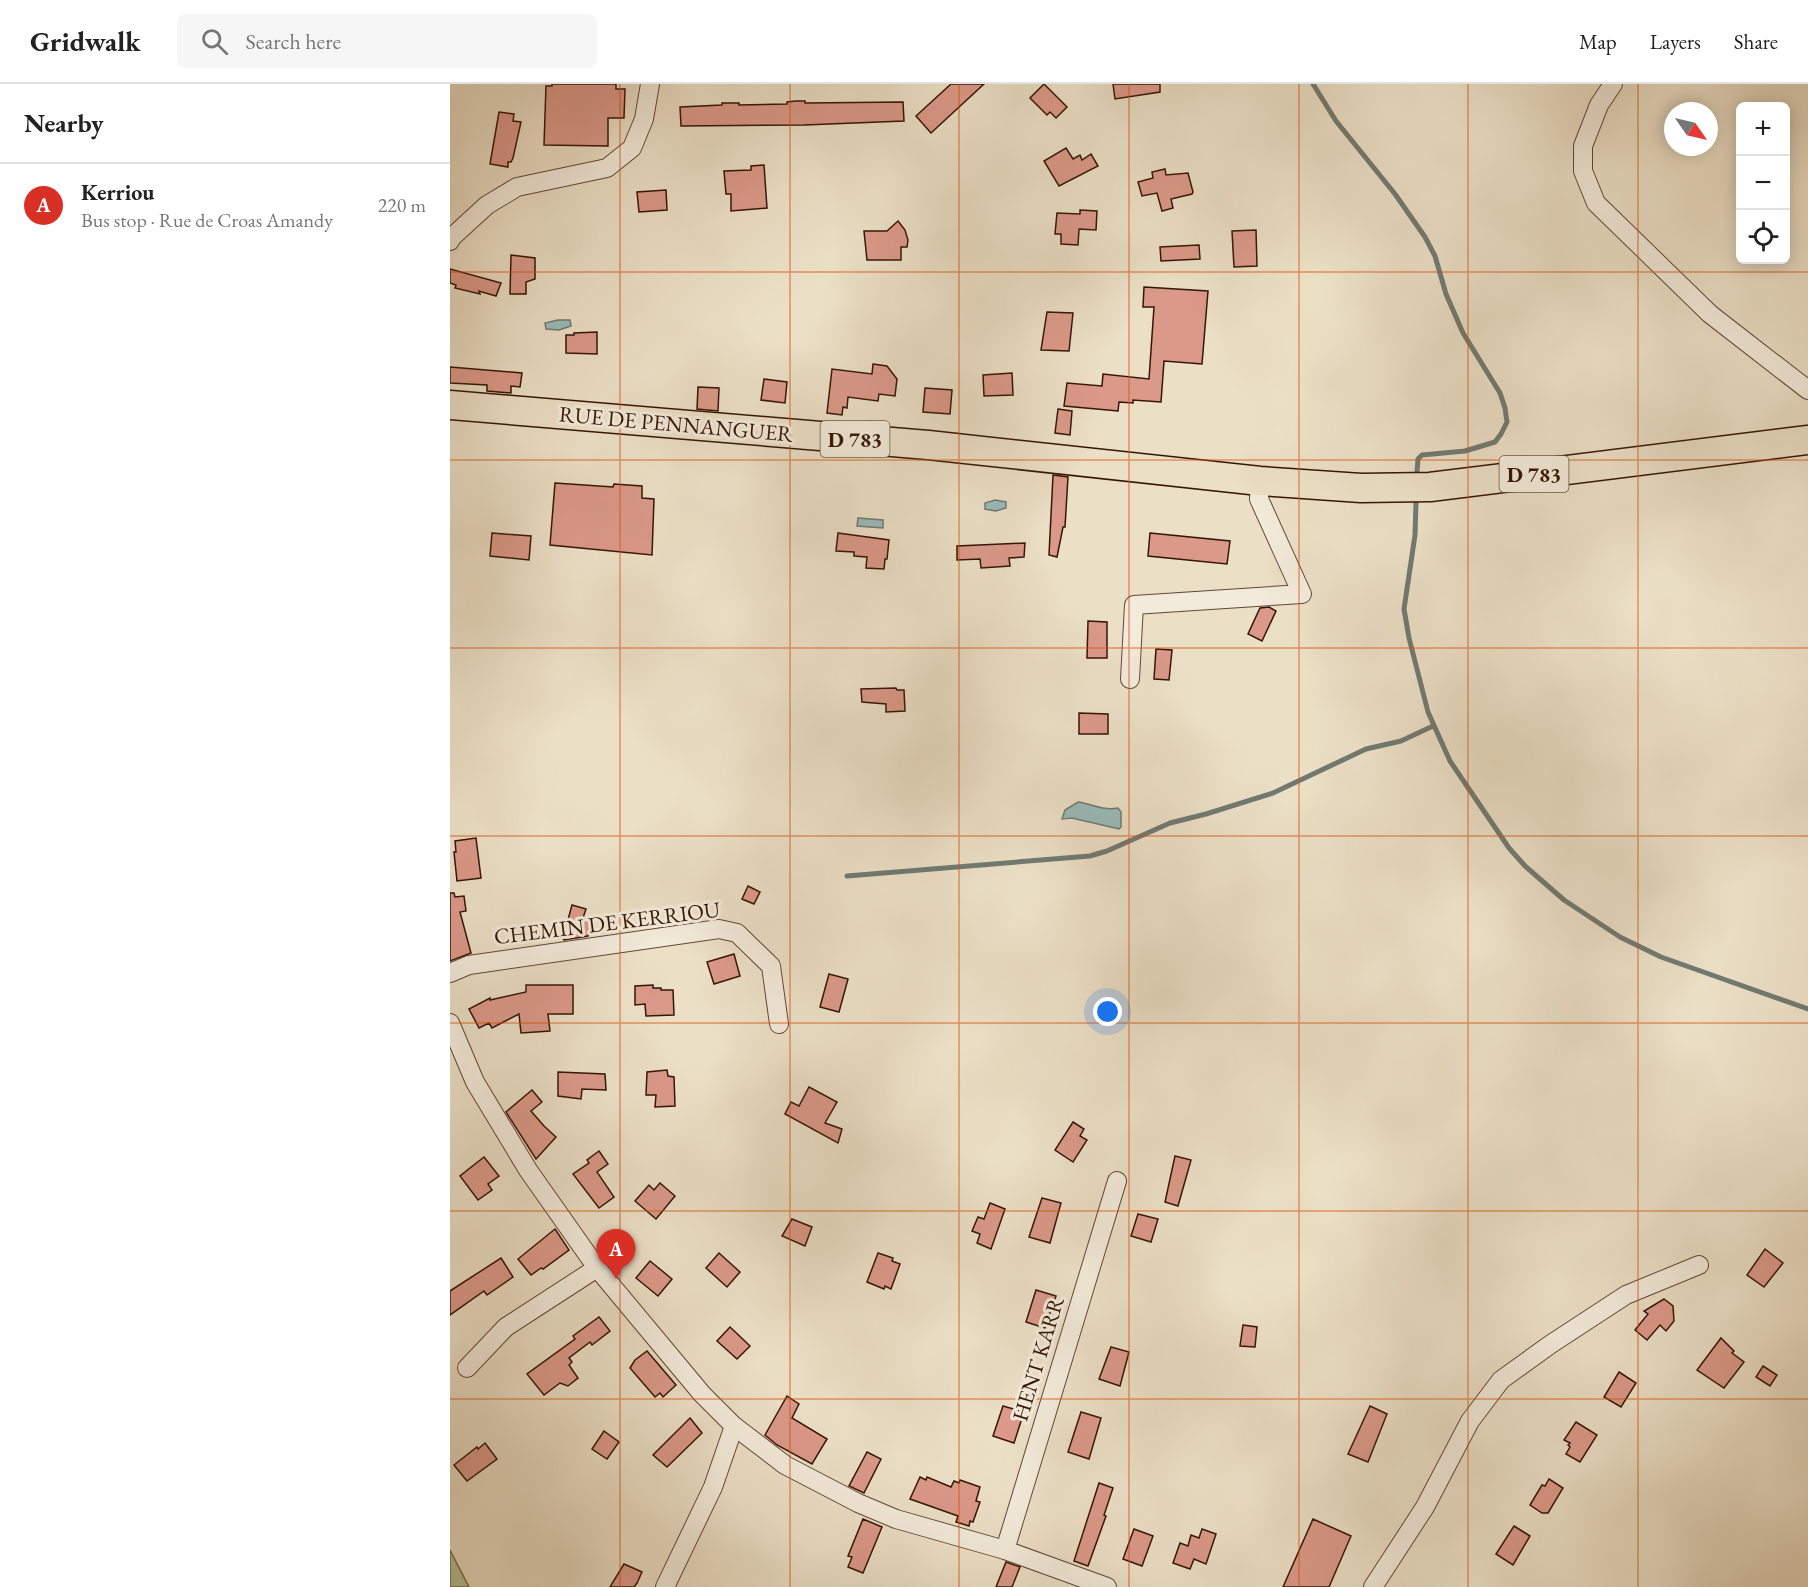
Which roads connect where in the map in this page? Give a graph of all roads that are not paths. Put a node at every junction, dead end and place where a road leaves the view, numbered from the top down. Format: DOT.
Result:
graph roads {
  1 [pos="650,84"];
  2 [pos="1612,84"];
  3 [pos="450,241"];
  4 [pos="1808,390"];
  5 [pos="450,405"];
  6 [pos="1808,440"];
  7 [pos="1260,481"];
  8 [pos="1130,679"];
  9 [pos="450,973"];
  10 [pos="450,1023"];
  11 [pos="779,1024"];
  12 [pos="1117,1181"];
  13 [pos="1699,1265"];
  14 [pos="597,1268"];
  15 [pos="467,1368"];
  16 [pos="734,1426"];
  17 [pos="1005,1550"];
  18 [pos="665,1587"];
  19 [pos="1107,1587"];
  20 [pos="1373,1587"];
  1 -- 3 [label="street"];
  2 -- 4 [label="street"];
  5 -- 7 [label="main road, RUE DE PENNANGUER / D 783"];
  6 -- 7 [label="main road, D 783"];
  7 -- 8 [label="street"];
  9 -- 11 [label="street, CHEMIN DE KERRIOU"];
  10 -- 14 [label="street"];
  12 -- 17 [label="street, HENT KARR"];
  13 -- 20 [label="street"];
  14 -- 15 [label="street"];
  14 -- 16 [label="street"];
  16 -- 17 [label="street"];
  16 -- 18 [label="street"];
  17 -- 19 [label="street"];
}
